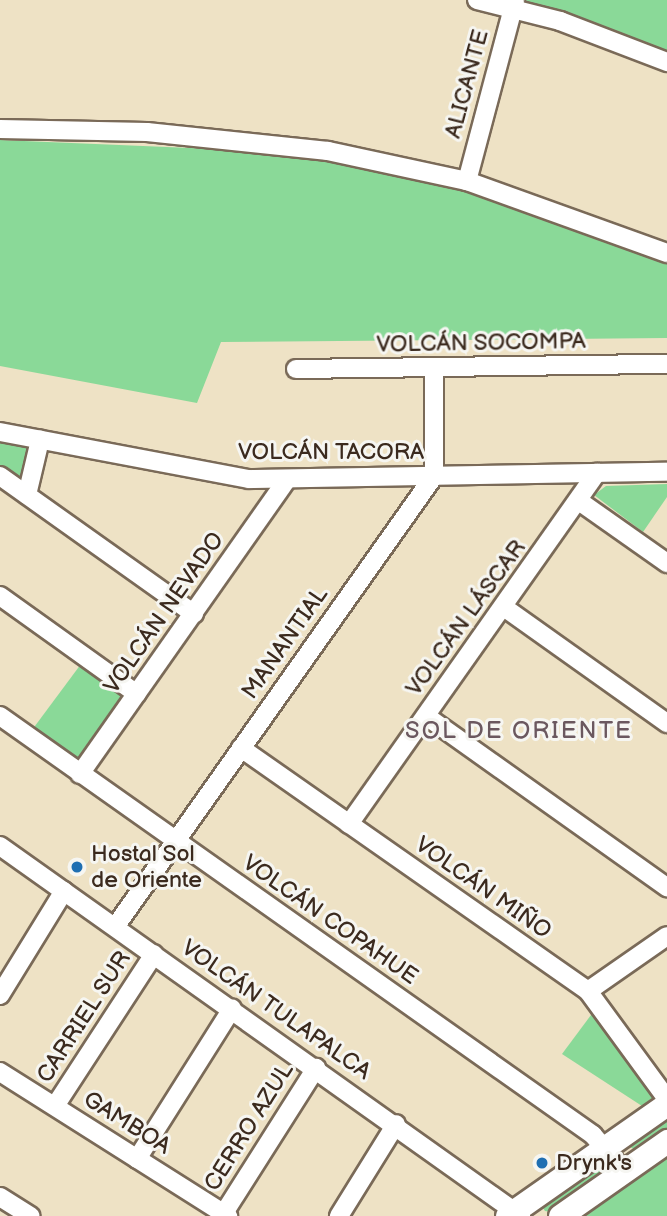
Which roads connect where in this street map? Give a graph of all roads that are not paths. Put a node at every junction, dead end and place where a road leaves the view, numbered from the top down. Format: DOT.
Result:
graph roads {
  1 [pos="477,0"];
  2 [pos="514,4"];
  3 [pos="667,62"];
  4 [pos="0,129"];
  5 [pos="467,181"];
  6 [pos="667,253"];
  7 [pos="667,364"];
  8 [pos="296,369"];
  9 [pos="434,369"];
  10 [pos="0,432"];
  11 [pos="40,440"];
  12 [pos="667,472"];
  13 [pos="597,473"];
  14 [pos="0,476"];
  15 [pos="434,476"];
  16 [pos="287,480"];
  17 [pos="27,495"];
  18 [pos="579,501"];
  19 [pos="667,563"];
  20 [pos="0,596"];
  21 [pos="505,608"];
  22 [pos="194,614"];
  23 [pos="137,694"];
  24 [pos="0,716"];
  25 [pos="426,716"];
  26 [pos="667,723"];
  27 [pos="241,748"];
  28 [pos="80,774"];
  29 [pos="349,824"];
  30 [pos="175,841"];
  31 [pos="0,846"];
  32 [pos="667,887"];
  33 [pos="64,891"];
  34 [pos="115,927"];
  35 [pos="667,936"];
  36 [pos="154,954"];
  37 [pos="588,991"];
  38 [pos="0,995"];
  39 [pos="232,1009"];
  40 [pos="316,1068"];
  41 [pos="0,1072"];
  42 [pos="667,1101"];
  43 [pos="54,1107"];
  44 [pos="396,1124"];
  45 [pos="667,1141"];
  46 [pos="605,1147"];
  47 [pos="137,1158"];
  48 [pos="624,1172"];
  49 [pos="0,1197"];
  50 [pos="514,1214"];
  51 [pos="226,1215"];
  52 [pos="31,1216"];
  53 [pos="339,1216"];
  54 [pos="560,1216"];
  1 -- 2 [label="street"];
  2 -- 3 [label="street"];
  2 -- 5 [label="street, ALICANTE"];
  4 -- 5 [label="street"];
  5 -- 6 [label="street"];
  7 -- 9 [label="street, VOLCÁN SOCOMPA"];
  8 -- 9 [label="street, VOLCÁN SOCOMPA"];
  9 -- 15 [label="street"];
  10 -- 11 [label="street, VOLCÁN TACORA"];
  11 -- 16 [label="street, VOLCÁN TACORA"];
  11 -- 17 [label="street"];
  12 -- 13 [label="street, VOLCÁN TACORA"];
  13 -- 15 [label="street, VOLCÁN TACORA"];
  13 -- 18 [label="street, VOLCÁN LÁSCAR"];
  14 -- 17 [label="street"];
  15 -- 16 [label="street, VOLCÁN TACORA"];
  15 -- 27 [label="street, MANANTIAL"];
  16 -- 22 [label="street, VOLCÁN NEVADO"];
  17 -- 22 [label="street"];
  18 -- 19 [label="street"];
  18 -- 21 [label="street, VOLCÁN LÁSCAR"];
  20 -- 23 [label="street"];
  21 -- 25 [label="street, VOLCÁN LÁSCAR"];
  21 -- 26 [label="street"];
  22 -- 23 [label="street, VOLCÁN NEVADO"];
  23 -- 28 [label="street, VOLCÁN NEVADO"];
  24 -- 28 [label="street, VOLCÁN COPAHUE"];
  25 -- 29 [label="street, VOLCÁN LÁSCAR"];
  25 -- 32 [label="street"];
  27 -- 29 [label="street, VOLCÁN MIÑO"];
  27 -- 30 [label="street, MANANTIAL"];
  28 -- 30 [label="street, VOLCÁN COPAHUE"];
  29 -- 37 [label="street, VOLCÁN MIÑO"];
  30 -- 34 [label="street, MANANTIAL"];
  30 -- 46 [label="street, VOLCÁN COPAHUE"];
  31 -- 33 [label="street, VOLCÁN TULAPALCA"];
  33 -- 34 [label="street, VOLCÁN TULAPALCA"];
  33 -- 38 [label="street"];
  34 -- 36 [label="street, VOLCÁN TULAPALCA"];
  35 -- 37 [label="street"];
  36 -- 39 [label="street, VOLCÁN TULAPALCA"];
  36 -- 43 [label="street, CARRIEL SUR"];
  37 -- 42 [label="street, VOLCÁN MIÑO"];
  39 -- 40 [label="street, VOLCÁN TULAPALCA"];
  39 -- 47 [label="street"];
  40 -- 44 [label="street, VOLCÁN TULAPALCA"];
  40 -- 51 [label="street, CERRO AZUL"];
  41 -- 43 [label="street, GAMBOA"];
  42 -- 46 [label="main road"];
  43 -- 47 [label="street, GAMBOA"];
  44 -- 50 [label="street, VOLCÁN TULAPALCA"];
  44 -- 53 [label="street"];
  45 -- 48 [label="main road"];
  46 -- 48 [label="street, VOLCÁN COPAHUE"];
  46 -- 50 [label="main road"];
  47 -- 51 [label="street, GAMBOA"];
  48 -- 54 [label="main road"];
  49 -- 52 [label="street"];
}
